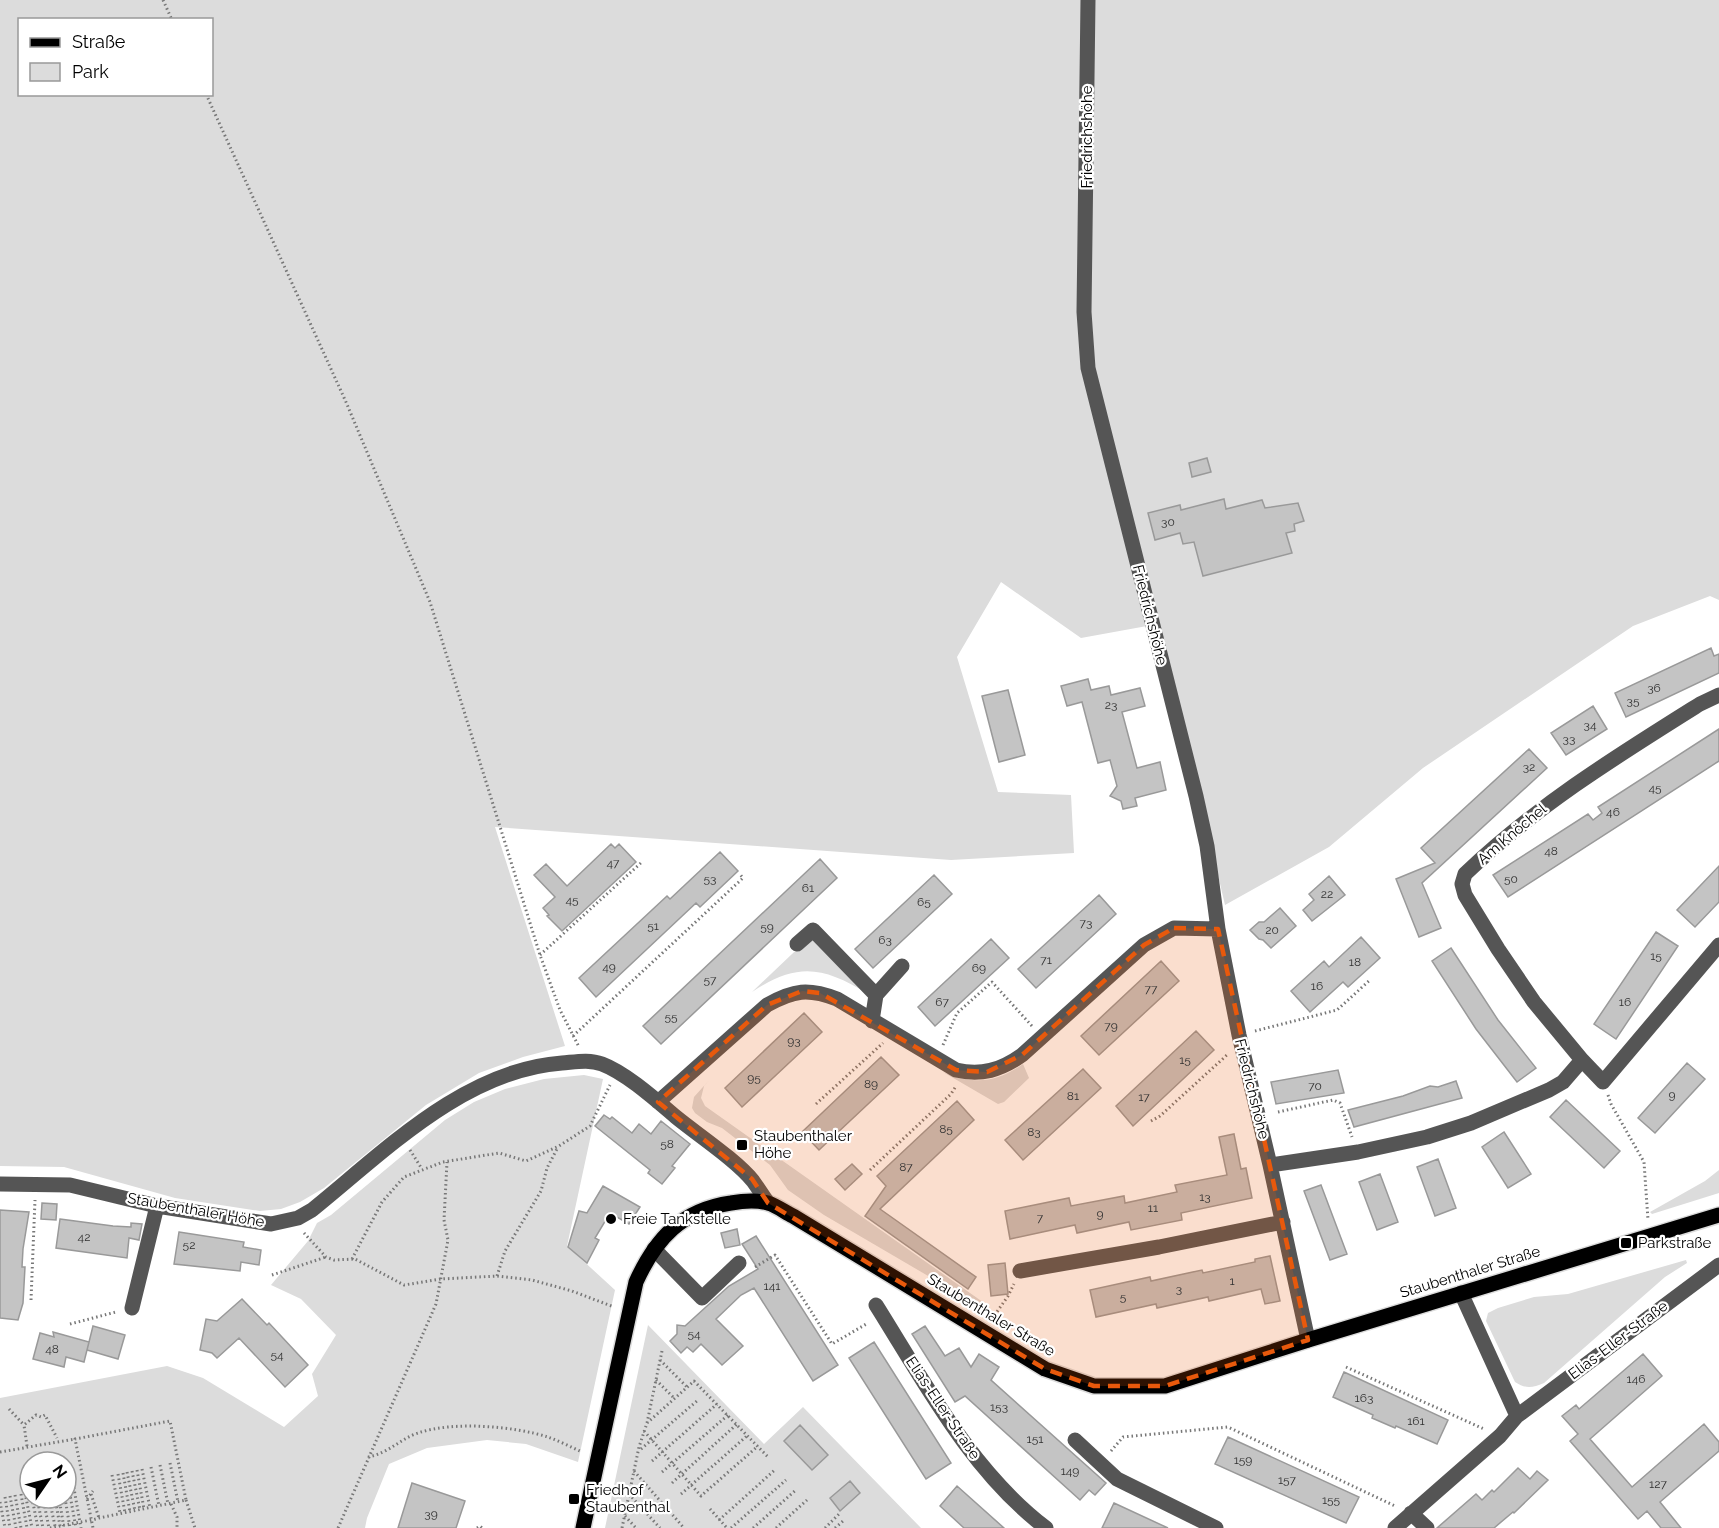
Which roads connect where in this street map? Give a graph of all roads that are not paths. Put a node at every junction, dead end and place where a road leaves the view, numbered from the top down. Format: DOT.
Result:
graph roads {
  1 [pos="1088,0"];
  2 [pos="1719,695"];
  3 [pos="1218,929"];
  4 [pos="797,944"];
  5 [pos="1719,945"];
  6 [pos="902,966"];
  7 [pos="876,995"];
  8 [pos="872,1021"];
  9 [pos="1582,1060"];
  10 [pos="658,1102"];
  11 [pos="1270,1165"];
  12 [pos="0,1184"];
  13 [pos="768,1203"];
  14 [pos="158,1206"];
  15 [pos="1719,1215"];
  16 [pos="1283,1222"];
  17 [pos="654,1249"];
  18 [pos="739,1263"];
  19 [pos="1719,1265"];
  20 [pos="1020,1271"];
  21 [pos="1461,1293"];
  22 [pos="132,1308"];
  23 [pos="879,1309"];
  24 [pos="1308,1340"];
  25 [pos="1517,1416"];
  26 [pos="1075,1440"];
  27 [pos="1411,1513"];
  28 [pos="583,1528"];
  29 [pos="1046,1528"];
  30 [pos="1216,1528"];
  31 [pos="1395,1528"];
  32 [pos="1427,1528"];
  1 -- 3 [label="street, Friedrichshöhe"];
  2 -- 9 [label="street, Am Knöchel"];
  3 -- 8 [label="street"];
  3 -- 11 [label="street, Friedrichshöhe"];
  4 -- 7 [label="street"];
  5 -- 9 [label="street, Am Knöchel"];
  6 -- 7 [label="street"];
  7 -- 8 [label="street"];
  8 -- 10 [label="street"];
  9 -- 11 [label="street"];
  10 -- 13 [label="street, Staubenthaler Höhe"];
  10 -- 14 [label="street, Staubenthaler Höhe"];
  11 -- 16 [label="street, Friedrichshöhe"];
  12 -- 14 [label="street, Staubenthaler Höhe"];
  13 -- 17 [label="main road, Staubenthaler Straße"];
  13 -- 24 [label="main road, Staubenthaler Straße"];
  14 -- 22 [label="street"];
  15 -- 21 [label="main road, Staubenthaler Straße"];
  16 -- 20 [label="street"];
  16 -- 24 [label="street, Friedrichshöhe"];
  17 -- 18 [label="street"];
  17 -- 28 [label="main road, Staubenthaler Straße"];
  19 -- 25 [label="street, Elias-Eller-Straße"];
  21 -- 24 [label="main road, Staubenthaler Straße"];
  21 -- 25 [label="street"];
  23 -- 29 [label="street, Elias-Eller-Straße"];
  25 -- 27 [label="street, Elias-Eller-Straße"];
  26 -- 30 [label="street"];
  27 -- 31 [label="street, Elias-Eller-Straße"];
  27 -- 32 [label="street"];
}
